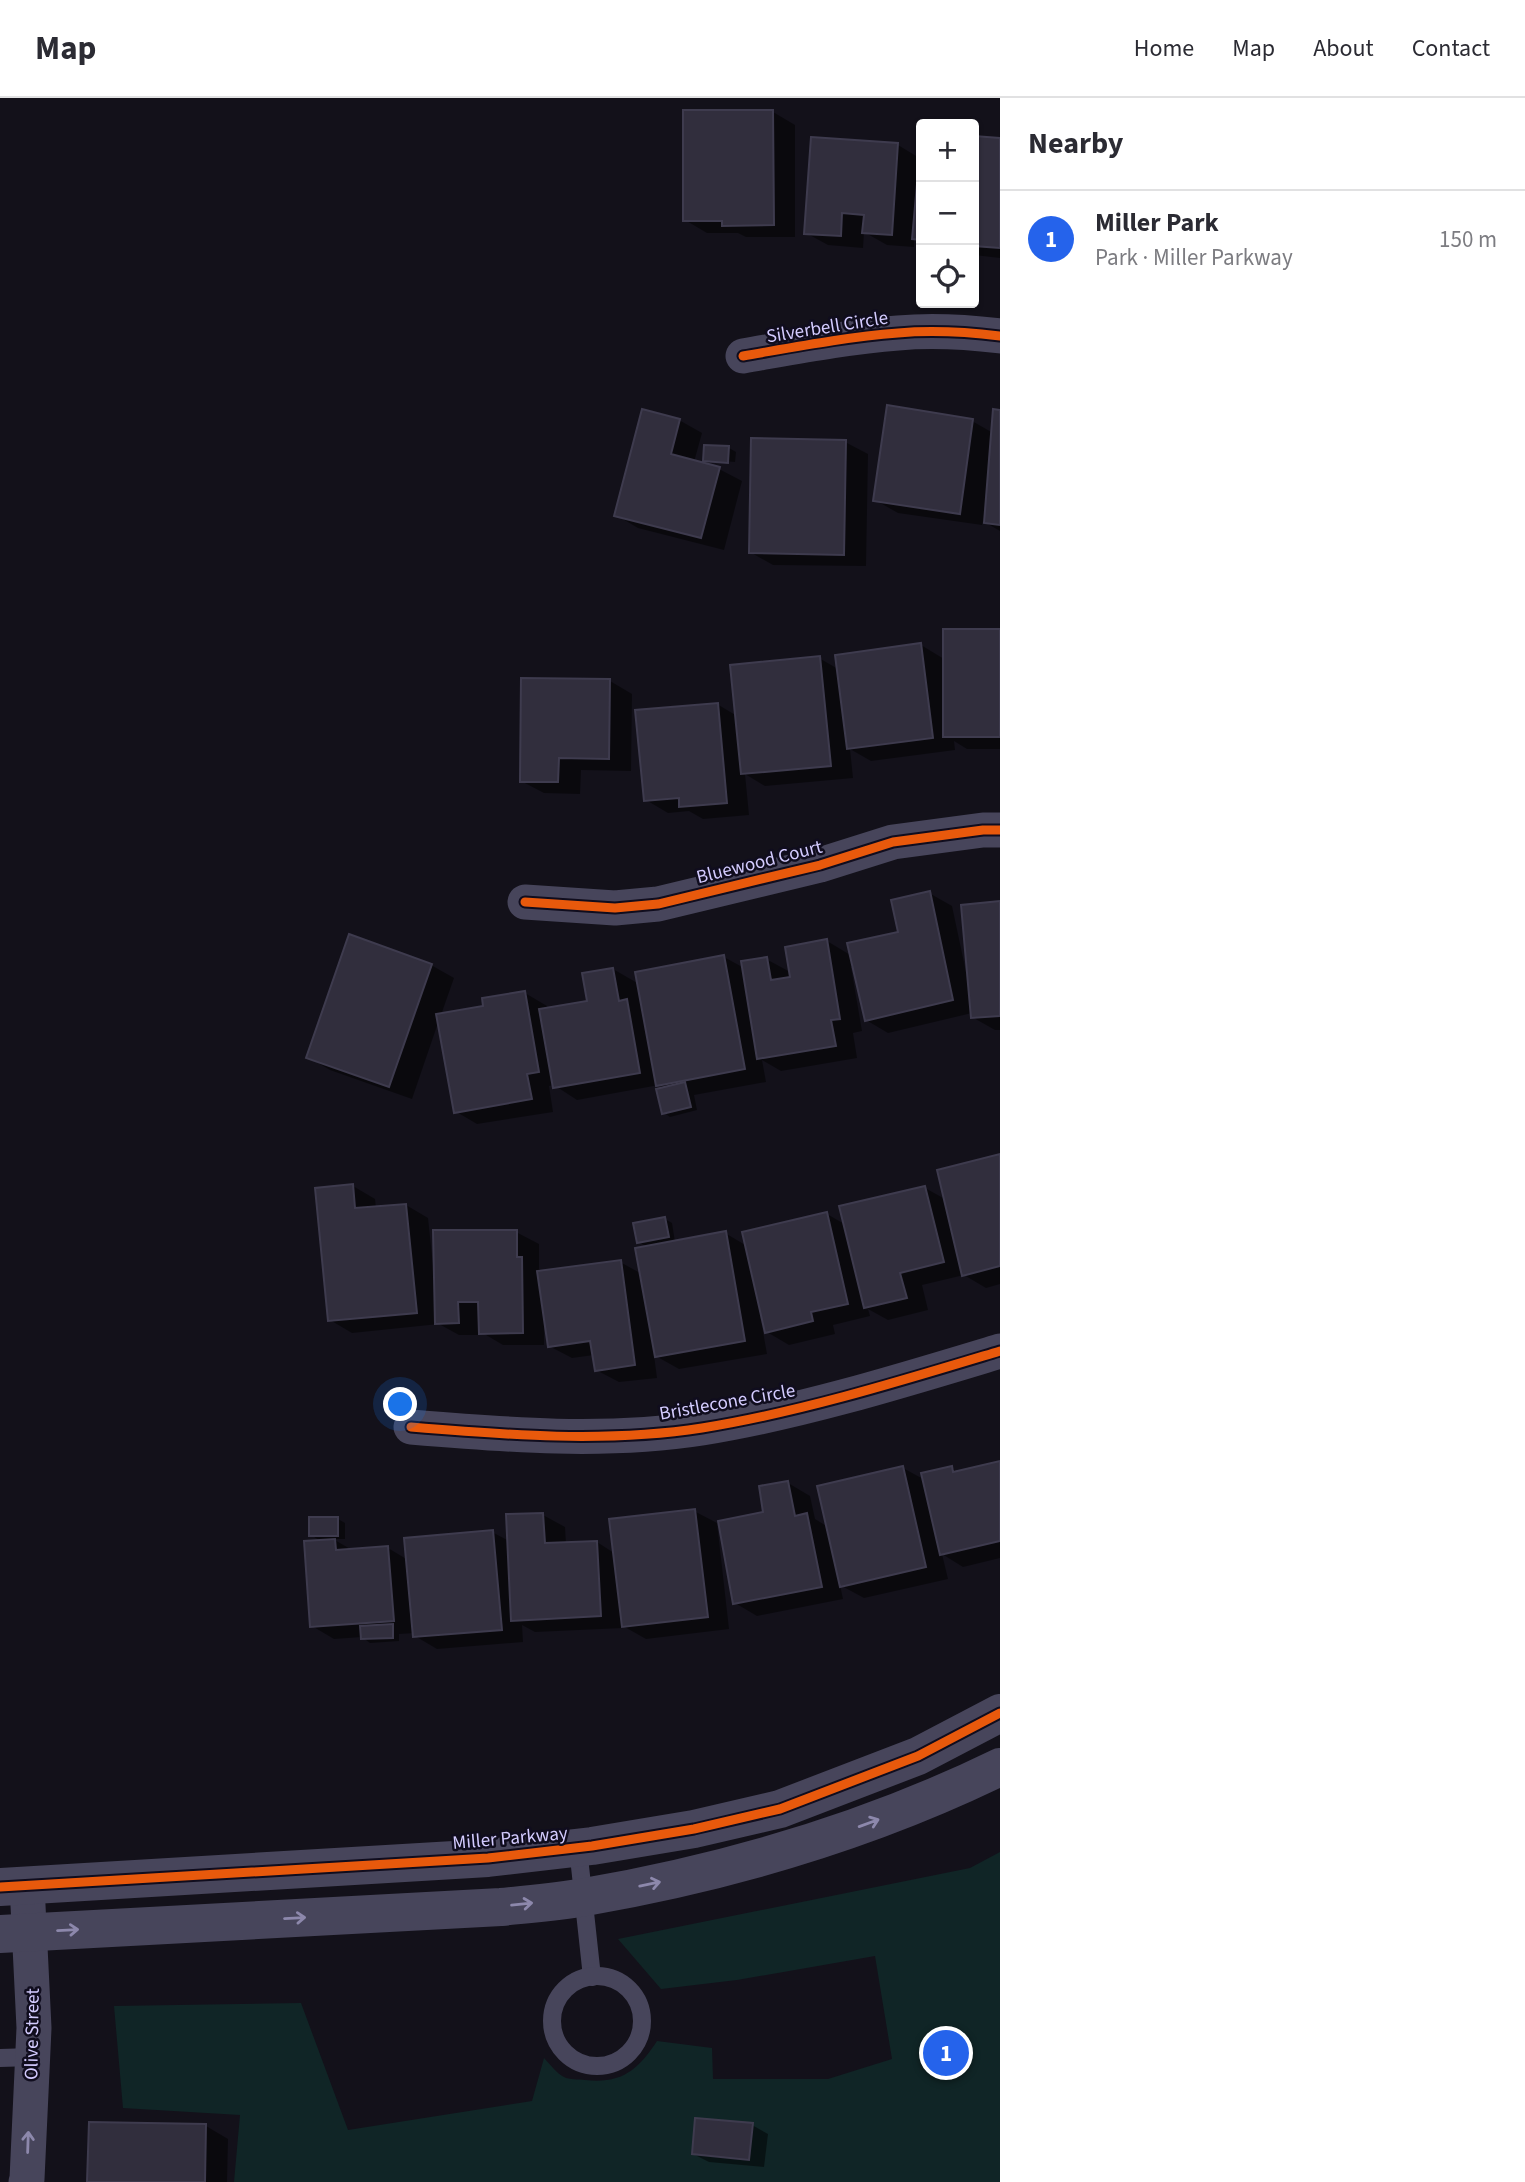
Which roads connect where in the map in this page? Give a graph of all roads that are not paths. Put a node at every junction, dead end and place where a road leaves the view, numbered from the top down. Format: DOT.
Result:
graph roads {
  1 [pos="1000,336"];
  2 [pos="743,356"];
  3 [pos="1000,830"];
  4 [pos="525,902"];
  5 [pos="1000,1351"];
  6 [pos="411,1427"];
  7 [pos="1000,1713"];
  8 [pos="1000,1767"];
  9 [pos="578,1848"];
  10 [pos="13,1886"];
  11 [pos="583,1898"];
  12 [pos="15,1933"];
  13 [pos="592,1977"];
  14 [pos="16,2057"];
  15 [pos="26,2182"];
  1 -- 2 [label="street, Silverbell Circle"];
  3 -- 4 [label="street, Bluewood Court"];
  5 -- 6 [label="street, Bristlecone Circle"];
  7 -- 9 [label="street, Miller Parkway"];
  11 -- 8 [label="street, one-way"];
  9 -- 10 [label="street, Miller Parkway"];
  9 -- 11 [label="lane"];
  10 -- 12 [label="street, Olive Street"];
  12 -- 11 [label="street, one-way"];
  11 -- 13 [label="lane"];
  12 -- 14 [label="street, Olive Street"];
  13 -- 13 [label="lane"];
  15 -- 14 [label="street, Olive Street, one-way"];
}
